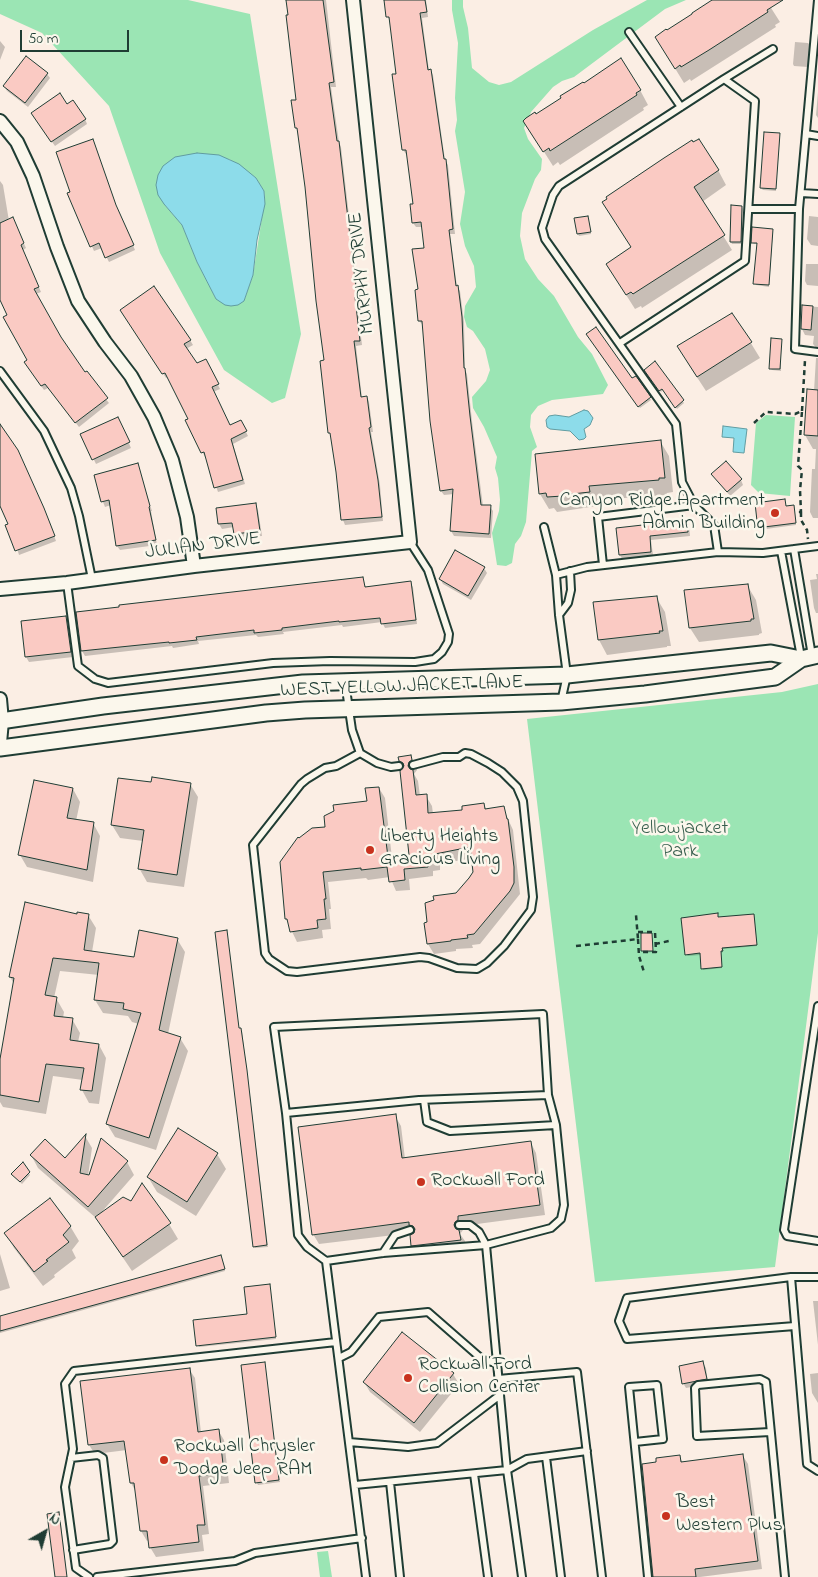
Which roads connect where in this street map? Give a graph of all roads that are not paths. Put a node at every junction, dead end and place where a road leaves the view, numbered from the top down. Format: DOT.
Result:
graph roads {
  1 [pos="354,0"];
  2 [pos="818,0"];
  3 [pos="818,8"];
  4 [pos="629,32"];
  5 [pos="773,49"];
  6 [pos="724,79"];
  7 [pos="681,107"];
  8 [pos="0,121"];
  9 [pos="806,134"];
  10 [pos="818,136"];
  11 [pos="801,193"];
  12 [pos="818,194"];
  13 [pos="749,209"];
  14 [pos="800,209"];
  15 [pos="620,343"];
  16 [pos="818,352"];
  17 [pos="0,371"];
  18 [pos="694,506"];
  19 [pos="544,528"];
  20 [pos="410,542"];
  21 [pos="818,546"];
  22 [pos="794,549"];
  23 [pos="781,551"];
  24 [pos="718,552"];
  25 [pos="602,565"];
  26 [pos="194,566"];
  27 [pos="570,571"];
  28 [pos="556,574"];
  29 [pos="92,579"];
  30 [pos="67,583"];
  31 [pos="0,589"];
  32 [pos="559,615"];
  33 [pos="810,657"];
  34 [pos="567,676"];
  35 [pos="345,682"];
  36 [pos="0,699"];
  37 [pos="561,702"];
  38 [pos="348,708"];
  39 [pos="1,721"];
  40 [pos="0,743"];
  41 [pos="0,748"];
  42 [pos="360,753"];
  43 [pos="413,765"];
  44 [pos="399,766"];
  45 [pos="818,1006"];
  46 [pos="548,1095"];
  47 [pos="424,1100"];
  48 [pos="286,1113"];
  49 [pos="556,1125"];
  50 [pos="459,1225"];
  51 [pos="410,1230"];
  52 [pos="818,1241"];
  53 [pos="486,1245"];
  54 [pos="383,1253"];
  55 [pos="326,1261"];
  56 [pos="791,1277"];
  57 [pos="818,1277"];
  58 [pos="795,1326"];
  59 [pos="336,1342"];
  60 [pos="339,1358"];
  61 [pos="497,1363"];
  62 [pos="498,1379"];
  63 [pos="500,1395"];
  64 [pos="770,1432"];
  65 [pos="349,1442"];
  66 [pos="635,1442"];
  67 [pos="587,1451"];
  68 [pos="546,1456"];
  69 [pos="71,1458"];
  70 [pos="507,1470"];
  71 [pos="818,1471"];
  72 [pos="474,1474"];
  73 [pos="390,1482"];
  74 [pos="355,1485"];
  75 [pos="362,1538"];
  76 [pos="73,1550"];
  77 [pos="164,1569"];
  78 [pos="89,1577"];
  79 [pos="98,1577"];
  80 [pos="165,1577"];
  81 [pos="366,1577"];
  82 [pos="400,1577"];
  83 [pos="488,1577"];
  84 [pos="522,1577"];
  85 [pos="561,1577"];
  86 [pos="602,1577"];
  87 [pos="648,1577"];
  88 [pos="785,1577"];
  1 -- 20 [label="street, MURPHY DRIVE"];
  2 -- 3 [label="lane"];
  3 -- 9 [label="lane"];
  4 -- 7 [label="lane"];
  5 -- 6 [label="lane"];
  6 -- 7 [label="lane"];
  6 -- 13 [label="lane"];
  7 -- 15 [label="lane"];
  8 -- 26 [label="street"];
  9 -- 10 [label="lane"];
  9 -- 11 [label="lane"];
  11 -- 12 [label="lane"];
  11 -- 14 [label="lane"];
  13 -- 14 [label="lane"];
  13 -- 15 [label="lane"];
  14 -- 16 [label="lane"];
  15 -- 18 [label="lane"];
  17 -- 29 [label="lane"];
  18 -- 24 [label="lane"];
  18 -- 25 [label="lane"];
  19 -- 28 [label="lane"];
  20 -- 26 [label="street, JULIAN DRIVE"];
  20 -- 30 [label="lane"];
  21 -- 22 [label="lane"];
  22 -- 23 [label="lane"];
  22 -- 33 [label="lane"];
  23 -- 24 [label="lane"];
  23 -- 33 [label="lane"];
  24 -- 25 [label="lane"];
  25 -- 27 [label="lane"];
  26 -- 29 [label="street, JULIAN DRIVE"];
  27 -- 28 [label="lane"];
  27 -- 32 [label="lane"];
  28 -- 32 [label="lane"];
  29 -- 30 [label="street, JULIAN DRIVE"];
  30 -- 31 [label="street, JULIAN DRIVE"];
  32 -- 34 [label="lane"];
  33 -- 34 [label="street, WEST YELLOW JACKET LANE"];
  33 -- 37 [label="street, WEST YELLOW JACKET LANE"];
  34 -- 35 [label="street, WEST YELLOW JACKET LANE"];
  34 -- 37 [label="lane"];
  35 -- 38 [label="lane"];
  35 -- 39 [label="street, WEST YELLOW JACKET LANE"];
  36 -- 39 [label="street"];
  37 -- 38 [label="street, WEST YELLOW JACKET LANE"];
  38 -- 41 [label="street, WEST YELLOW JACKET LANE"];
  38 -- 42 [label="lane"];
  39 -- 40 [label="street"];
  42 -- 43 [label="lane"];
  42 -- 44 [label="lane"];
  45 -- 52 [label="lane"];
  46 -- 47 [label="lane"];
  46 -- 48 [label="lane"];
  46 -- 49 [label="lane"];
  47 -- 48 [label="lane"];
  47 -- 49 [label="lane"];
  48 -- 55 [label="lane"];
  49 -- 53 [label="lane"];
  50 -- 53 [label="lane"];
  51 -- 54 [label="lane"];
  53 -- 54 [label="lane"];
  53 -- 61 [label="lane"];
  54 -- 55 [label="lane"];
  55 -- 59 [label="lane"];
  56 -- 57 [label="lane"];
  56 -- 58 [label="lane"];
  56 -- 58 [label="lane"];
  58 -- 71 [label="lane"];
  59 -- 60 [label="lane"];
  59 -- 69 [label="lane"];
  60 -- 61 [label="lane"];
  60 -- 65 [label="lane"];
  61 -- 62 [label="lane"];
  62 -- 63 [label="lane"];
  62 -- 67 [label="lane"];
  63 -- 65 [label="lane"];
  63 -- 70 [label="lane"];
  64 -- 64 [label="lane"];
  64 -- 88 [label="lane"];
  65 -- 74 [label="lane"];
  66 -- 66 [label="lane"];
  66 -- 87 [label="lane"];
  67 -- 68 [label="lane"];
  67 -- 86 [label="lane"];
  68 -- 70 [label="lane"];
  68 -- 85 [label="lane"];
  69 -- 76 [label="lane"];
  69 -- 76 [label="lane"];
  70 -- 72 [label="lane"];
  70 -- 84 [label="lane"];
  72 -- 73 [label="lane"];
  72 -- 83 [label="lane"];
  73 -- 74 [label="lane"];
  73 -- 82 [label="lane"];
  74 -- 75 [label="lane"];
  75 -- 77 [label="lane"];
  75 -- 81 [label="lane"];
  76 -- 78 [label="lane"];
  77 -- 79 [label="lane"];
  77 -- 80 [label="lane"];
}
